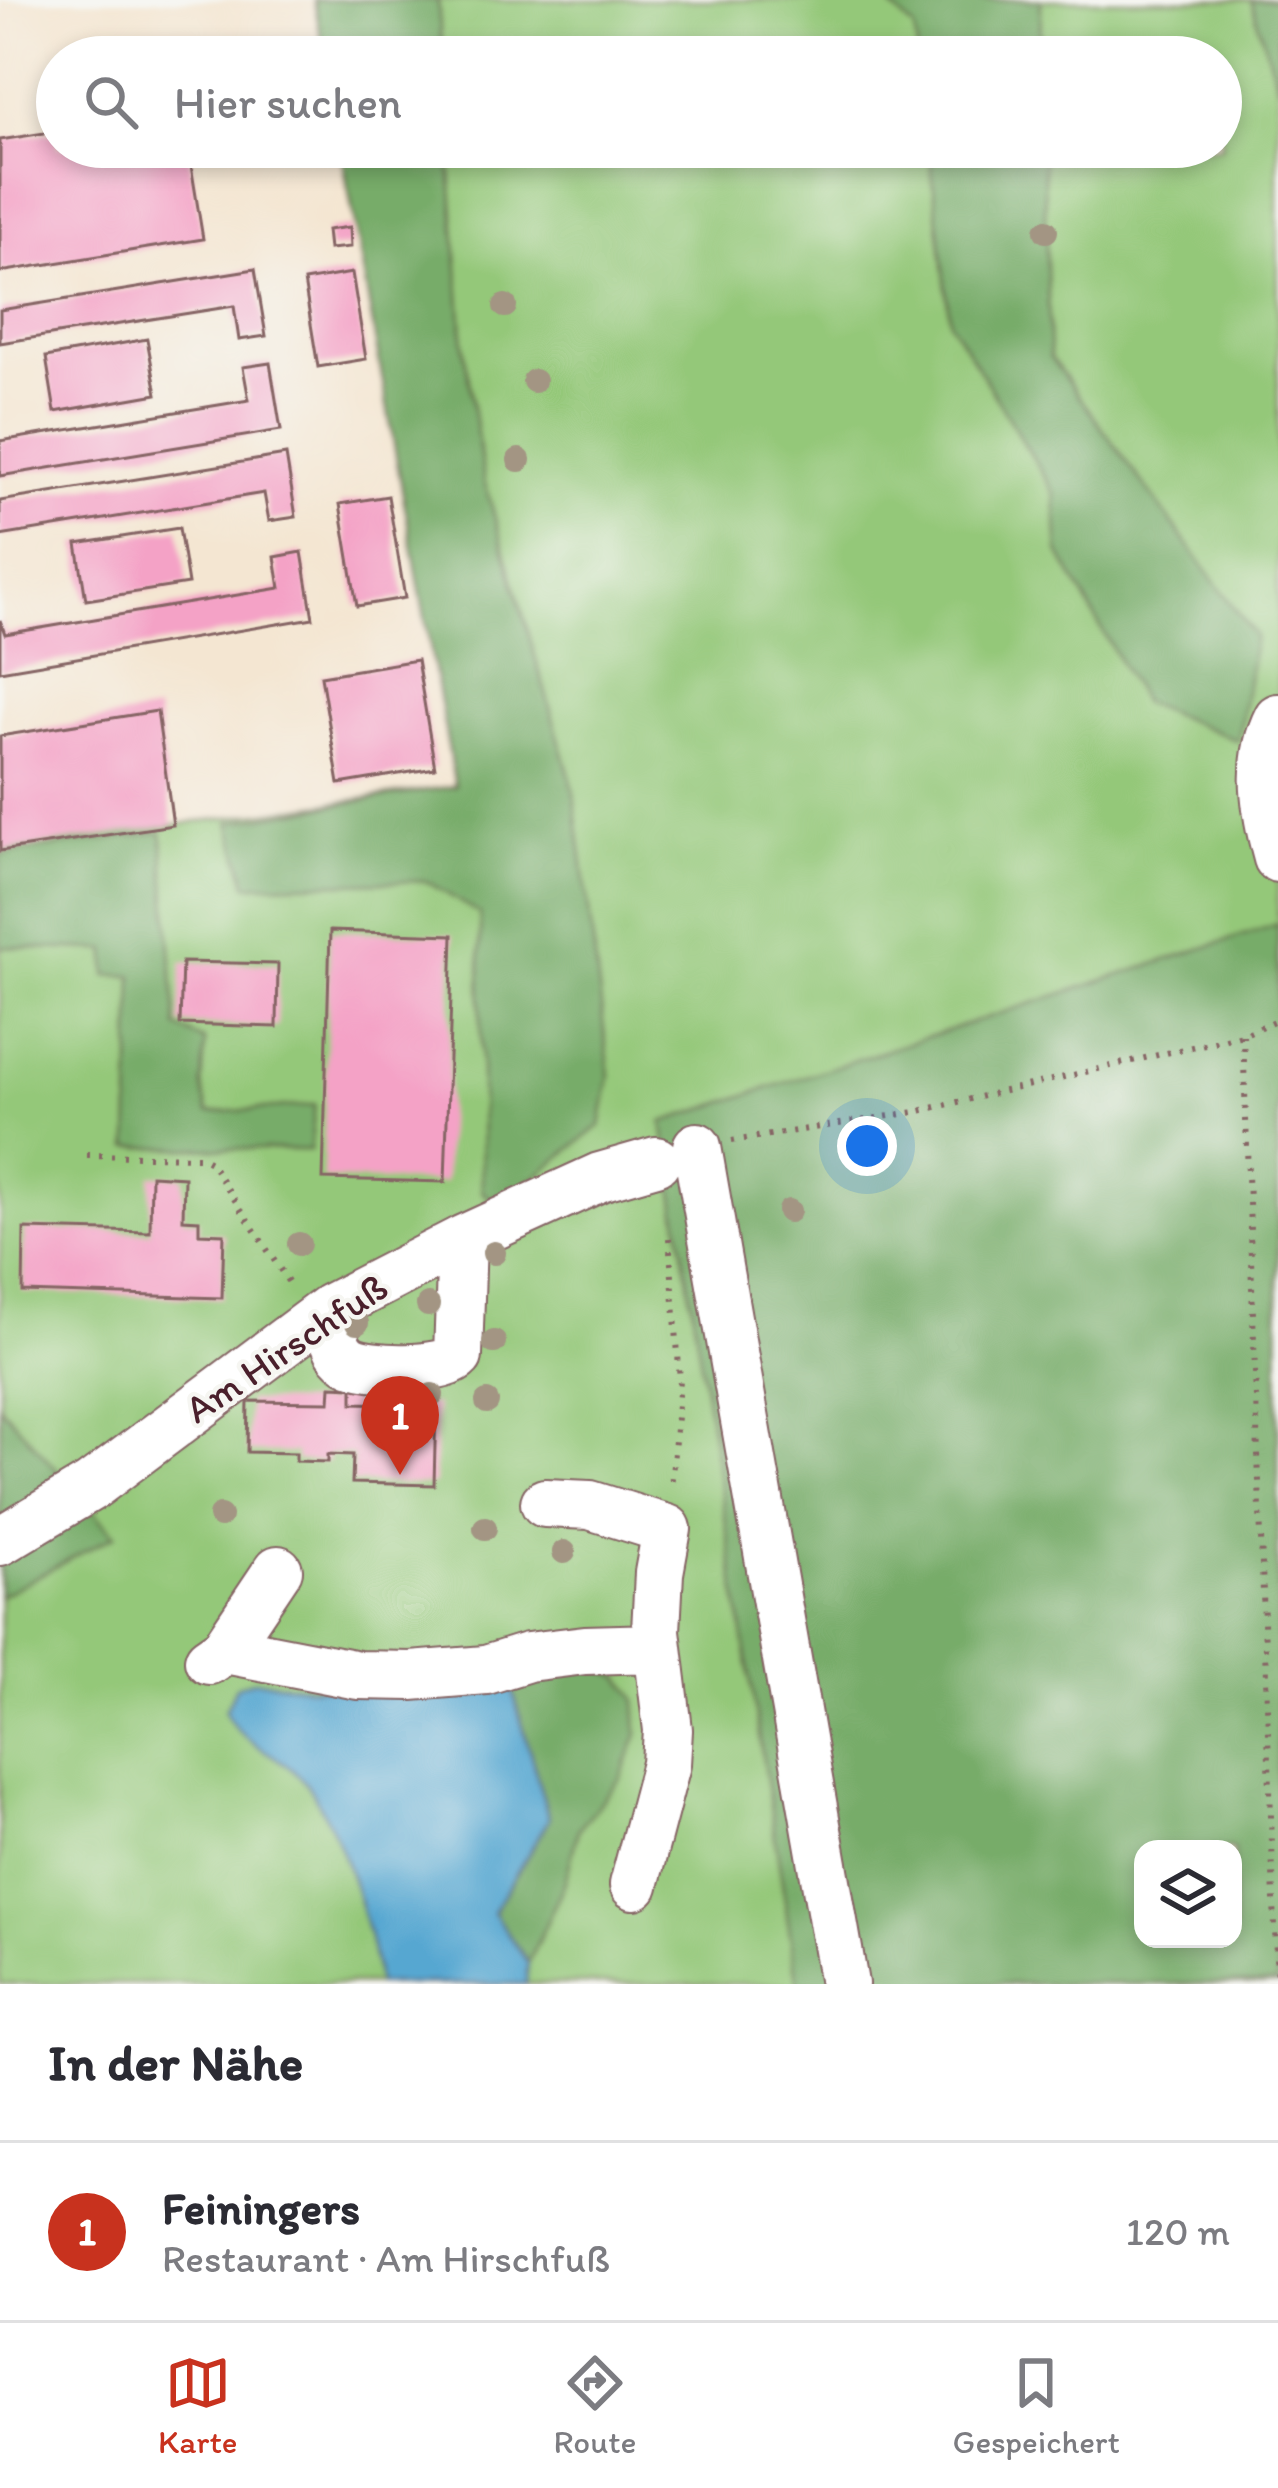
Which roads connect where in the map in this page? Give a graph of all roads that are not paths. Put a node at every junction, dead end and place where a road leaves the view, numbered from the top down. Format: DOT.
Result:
graph roads {
  1 [pos="1278,718"];
  2 [pos="1278,858"];
  3 [pos="462,1240"];
  4 [pos="385,1280"];
  5 [pos="322,1314"];
  6 [pos="380,1365"];
  7 [pos="545,1503"];
  8 [pos="0,1541"];
  9 [pos="278,1570"];
  10 [pos="656,1648"];
  11 [pos="634,1886"];
  12 [pos="844,1984"];
  1 -- 2 [label="street"];
  3 -- 4 [label="street, Am Hirschfuß"];
  3 -- 6 [label="street"];
  3 -- 12 [label="street, Am Hirschfuß"];
  4 -- 5 [label="street, Am Hirschfuß"];
  4 -- 6 [label="street"];
  5 -- 6 [label="street"];
  5 -- 8 [label="street, Am Hirschfuß"];
  7 -- 10 [label="street"];
  9 -- 10 [label="street"];
  10 -- 11 [label="street"];
}
